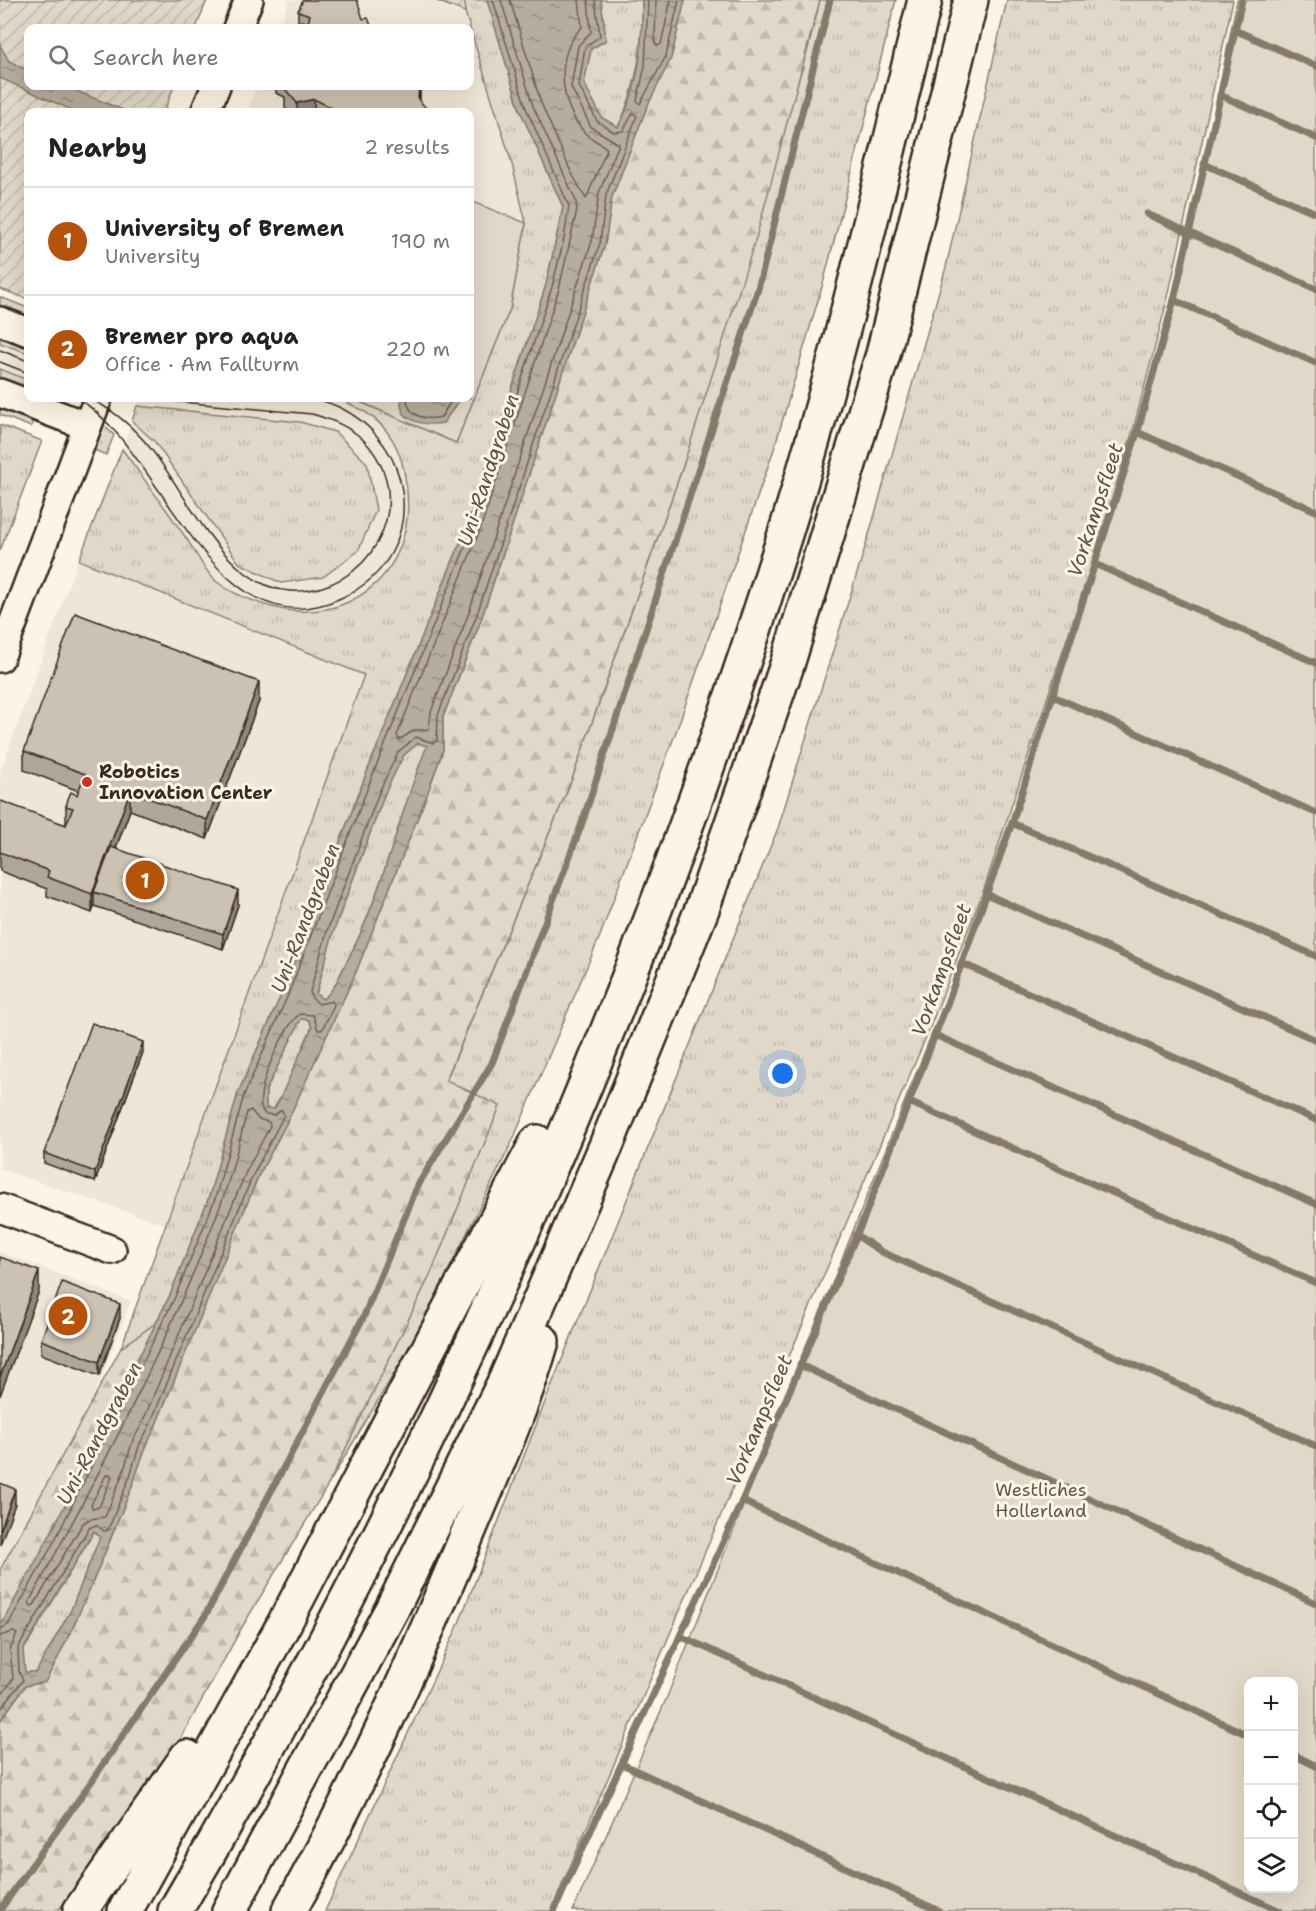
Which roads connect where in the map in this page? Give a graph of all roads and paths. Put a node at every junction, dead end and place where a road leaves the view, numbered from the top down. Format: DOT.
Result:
graph roads {
  1 [pos="249,0"];
  2 [pos="925,0"];
  3 [pos="971,0"];
  4 [pos="239,24"];
  5 [pos="214,90"];
  6 [pos="208,108"];
  7 [pos="0,321"];
  8 [pos="24,330"];
  9 [pos="0,393"];
  10 [pos="96,402"];
  11 [pos="87,426"];
  12 [pos="0,658"];
  13 [pos="612,1019"];
  14 [pos="580,1206"];
  15 [pos="0,1208"];
  16 [pos="112,1250"];
  17 [pos="284,1624"];
  18 [pos="346,1806"];
  19 [pos="80,1911"];
  20 [pos="124,1911"];
  21 [pos="175,1911"];
  22 [pos="229,1911"];
  23 [pos="289,1911"];
  24 [pos="308,1911"];
  1 -- 4 [label="street"];
  2 -- 13 [label="highway"];
  3 -- 14 [label="highway"];
  5 -- 6 [label="street"];
  7 -- 8 [label="street"];
  9 -- 11 [label="street"];
  10 -- 11 [label="street"];
  11 -- 12 [label="street"];
  13 -- 17 [label="highway"];
  13 -- 21 [label="highway"];
  14 -- 18 [label="highway"];
  14 -- 22 [label="highway"];
  15 -- 16 [label="street"];
  17 -- 19 [label="highway"];
  17 -- 20 [label="highway"];
  18 -- 23 [label="highway"];
  18 -- 24 [label="highway"];
}
